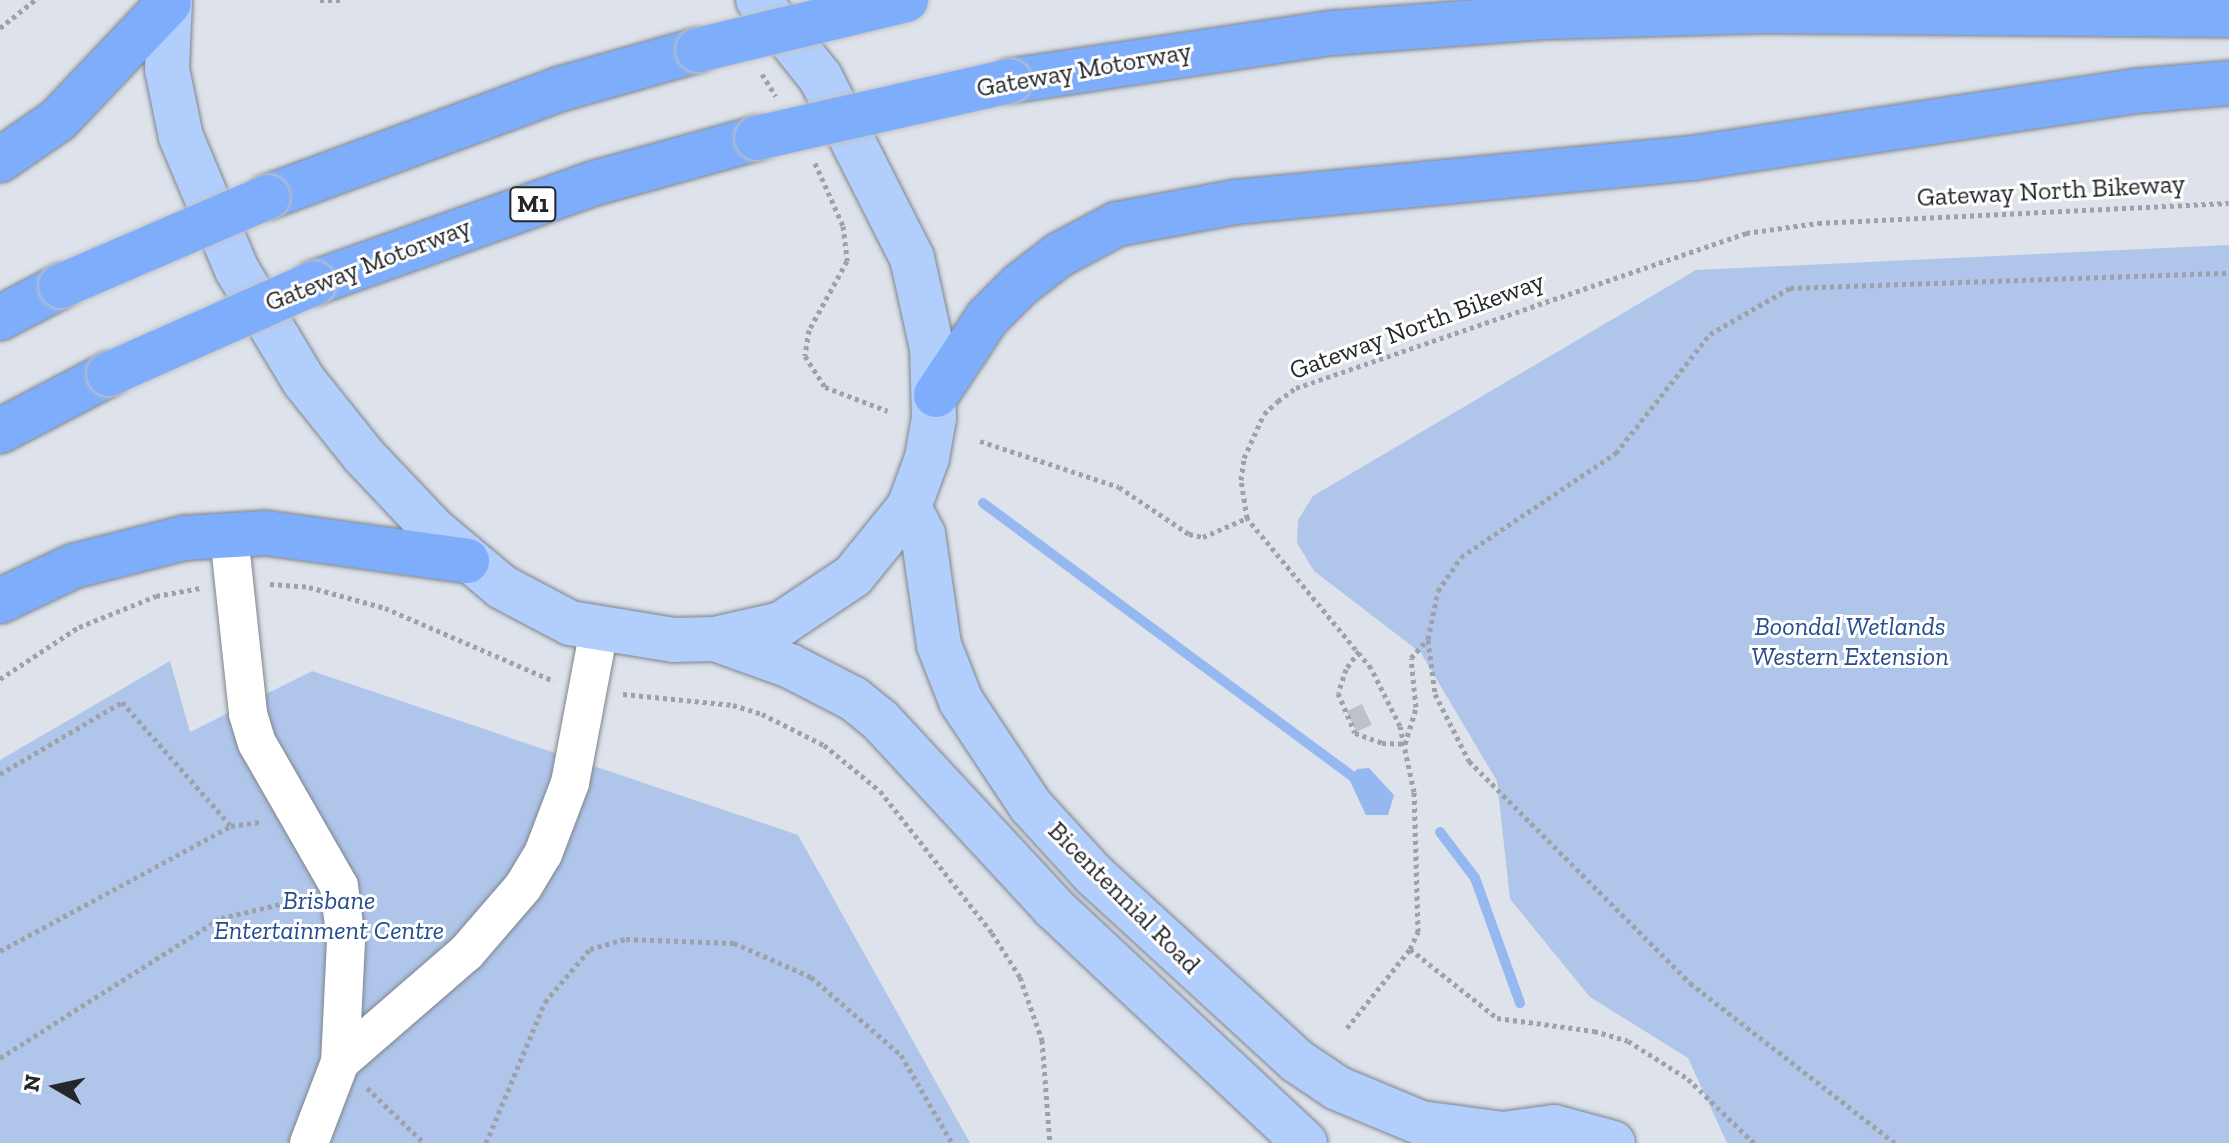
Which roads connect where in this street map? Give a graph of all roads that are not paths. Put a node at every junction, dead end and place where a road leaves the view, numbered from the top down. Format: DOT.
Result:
graph roads {
  1 [pos="758,0"];
  2 [pos="906,0"];
  3 [pos="170,1"];
  4 [pos="2229,15"];
  5 [pos="2229,83"];
  6 [pos="0,160"];
  7 [pos="0,318"];
  8 [pos="936,395"];
  9 [pos="0,431"];
  10 [pos="909,507"];
  11 [pos="229,535"];
  12 [pos="467,561"];
  13 [pos="0,601"];
  14 [pos="599,630"];
  15 [pos="715,639"];
  16 [pos="340,1062"];
  17 [pos="1494,1138"];
  18 [pos="309,1143"];
  19 [pos="1305,1143"];
  20 [pos="1613,1143"];
  1 -- 8 [label="main road"];
  2 -- 7 [label="highway, bridge"];
  3 -- 6 [label="highway"];
  3 -- 12 [label="main road"];
  4 -- 9 [label="highway, Gateway Motorway / M1, bridge"];
  5 -- 8 [label="highway"];
  8 -- 10 [label="main road"];
  10 -- 15 [label="main road"];
  10 -- 17 [label="main road, Bicentennial Road"];
  11 -- 12 [label="highway"];
  11 -- 13 [label="highway"];
  11 -- 16 [label="lane"];
  12 -- 14 [label="main road"];
  14 -- 15 [label="main road"];
  14 -- 16 [label="lane"];
  15 -- 19 [label="main road, Bicentennial Road"];
  16 -- 18 [label="lane"];
  17 -- 20 [label="main road, Bicentennial Road"];
}
